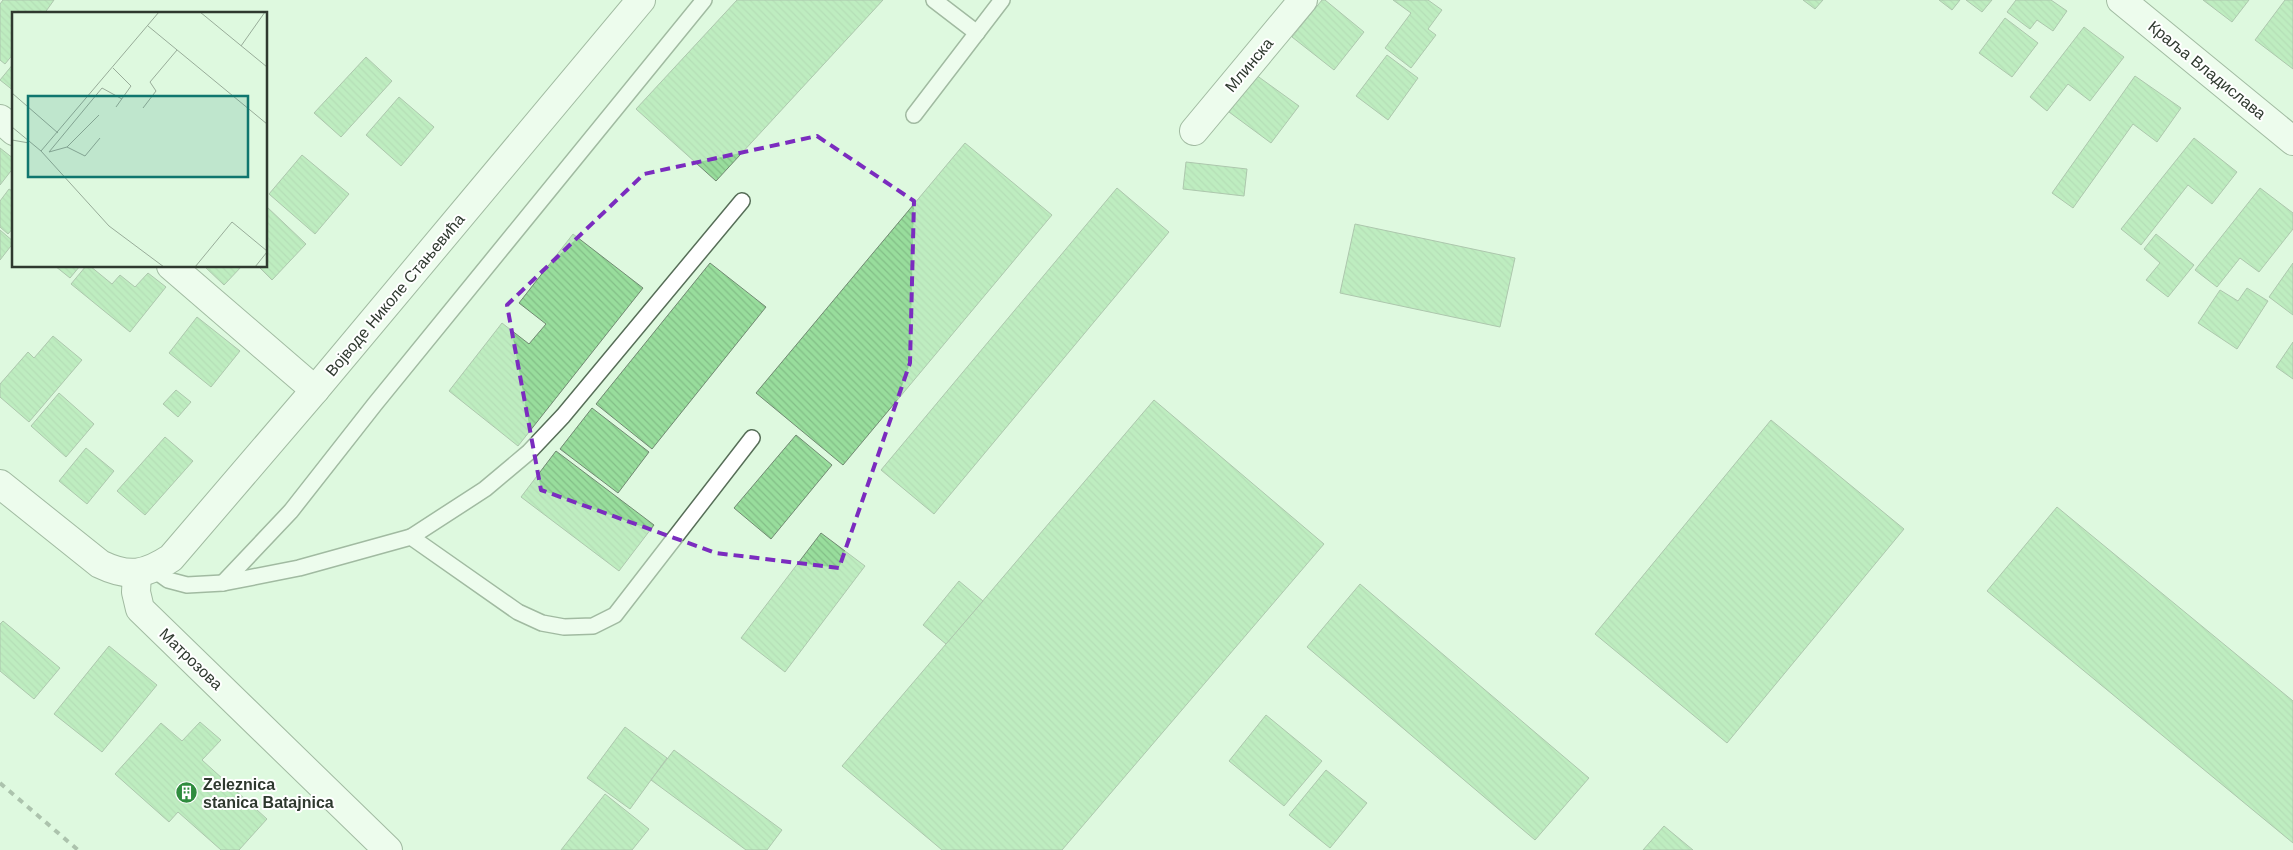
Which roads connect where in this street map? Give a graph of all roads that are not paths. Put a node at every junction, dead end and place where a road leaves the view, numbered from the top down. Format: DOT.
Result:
graph roads {
  1 [pos="641,0"];
  2 [pos="704,0"];
  3 [pos="934,0"];
  4 [pos="1002,0"];
  5 [pos="1303,0"];
  6 [pos="2121,0"];
  7 [pos="977,33"];
  8 [pos="914,115"];
  9 [pos="0,119"];
  10 [pos="12,129"];
  11 [pos="1194,131"];
  12 [pos="2293,141"];
  13 [pos="742,201"];
  14 [pos="173,268"];
  15 [pos="315,390"];
  16 [pos="752,438"];
  17 [pos="2,489"];
  18 [pos="411,537"];
  19 [pos="145,572"];
  20 [pos="223,583"];
  21 [pos="388,850"];
  1 -- 15 [label="street, Војводе Николе Стањевића"];
  2 -- 20 [label="lane"];
  3 -- 7 [label="lane"];
  4 -- 7 [label="lane"];
  5 -- 11 [label="street, Млинска"];
  6 -- 12 [label="street, Краља Владислава"];
  7 -- 8 [label="lane"];
  9 -- 10 [label="street"];
  13 -- 18 [label="lane"];
  14 -- 15 [label="street"];
  15 -- 19 [label="street, Војводе Николе Стањевића"];
  16 -- 18 [label="lane"];
  17 -- 19 [label="street"];
  18 -- 20 [label="lane"];
  19 -- 20 [label="lane"];
  19 -- 21 [label="street, Матрозова"];
}
